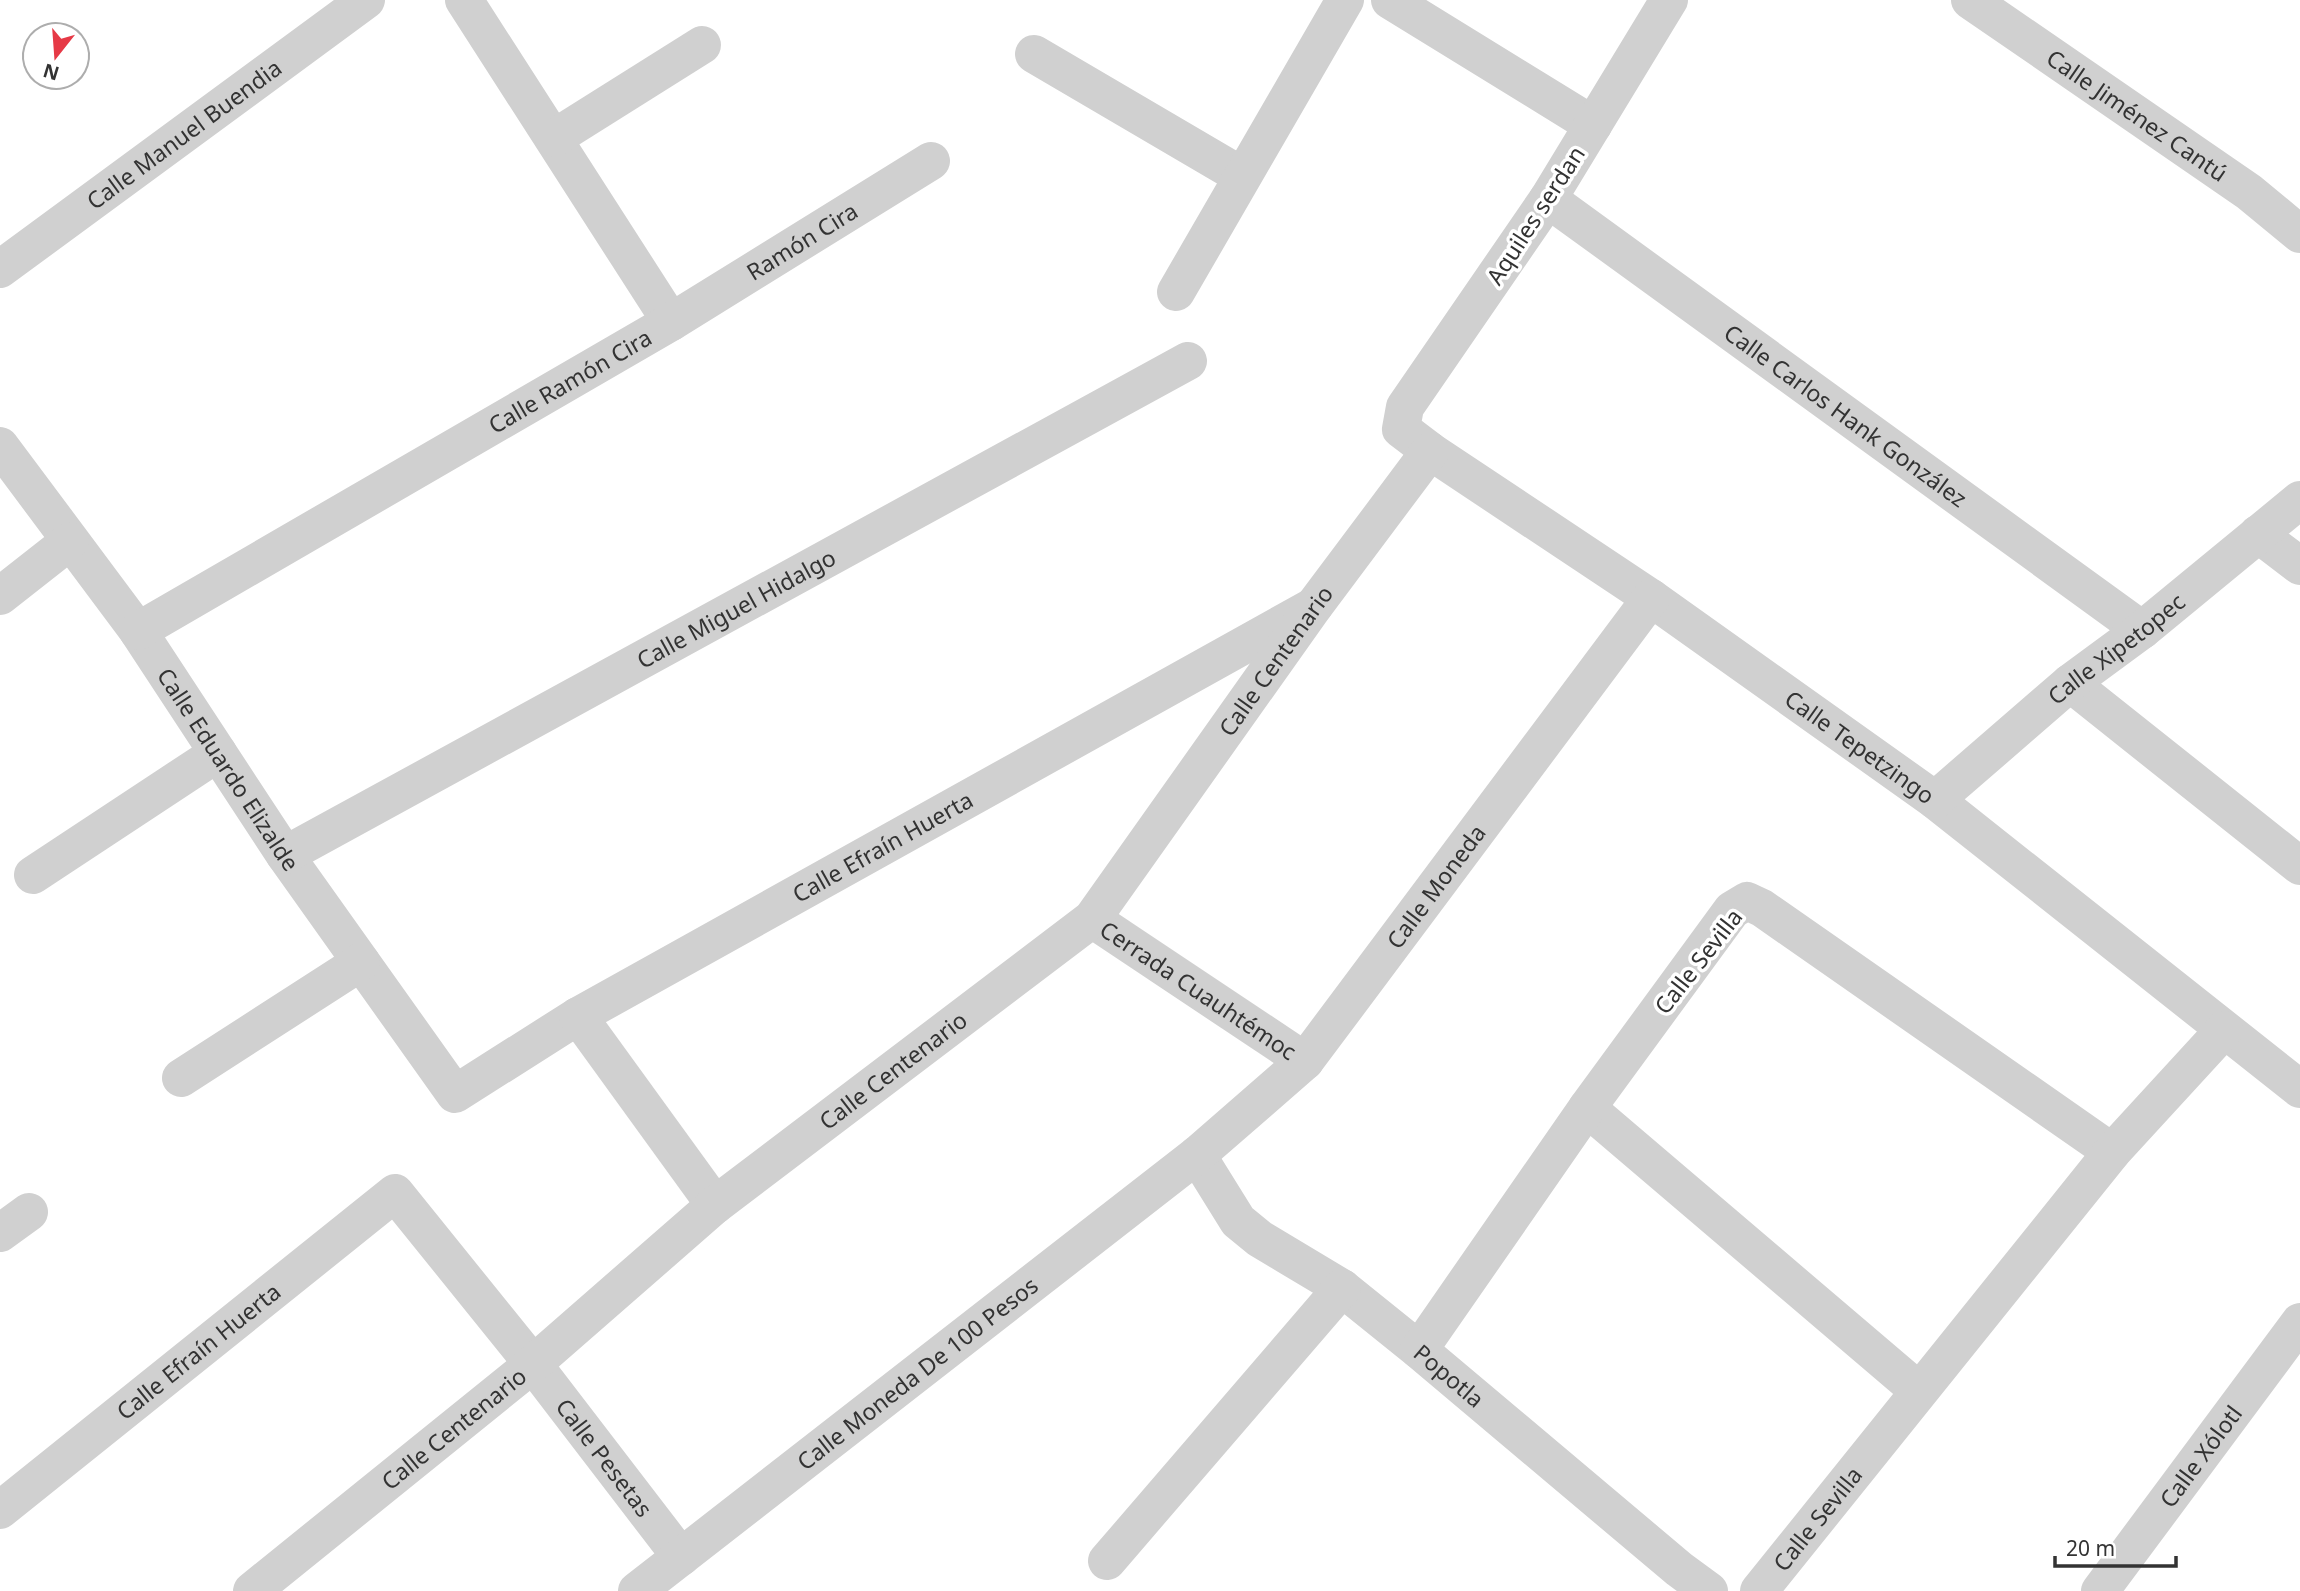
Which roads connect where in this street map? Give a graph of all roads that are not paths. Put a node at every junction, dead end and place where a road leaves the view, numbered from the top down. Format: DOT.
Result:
graph roads {
  1 [pos="366,0"];
  2 [pos="464,0"];
  3 [pos="1345,0"];
  4 [pos="1390,0"];
  5 [pos="1669,0"];
  6 [pos="1969,0"];
  7 [pos="702,45"];
  8 [pos="1034,54"];
  9 [pos="1594,125"];
  10 [pos="554,138"];
  11 [pos="931,160"];
  12 [pos="1242,176"];
  13 [pos="1548,199"];
  14 [pos="2300,234"];
  15 [pos="0,269"];
  16 [pos="1175,292"];
  17 [pos="671,321"];
  18 [pos="1188,361"];
  19 [pos="1416,440"];
  20 [pos="0,446"];
  21 [pos="2300,500"];
  22 [pos="2258,534"];
  23 [pos="71,541"];
  24 [pos="2300,566"];
  25 [pos="0,596"];
  26 [pos="1651,598"];
  27 [pos="1314,606"];
  28 [pos="2142,630"];
  29 [pos="138,631"];
  30 [pos="2070,683"];
  31 [pos="218,753"];
  32 [pos="1935,800"];
  33 [pos="285,855"];
  34 [pos="2300,866"];
  35 [pos="33,875"];
  36 [pos="1092,919"];
  37 [pos="361,962"];
  38 [pos="578,1016"];
  39 [pos="2224,1030"];
  40 [pos="1305,1060"];
  41 [pos="181,1078"];
  42 [pos="2300,1089"];
  43 [pos="455,1094"];
  44 [pos="1587,1108"];
  45 [pos="2112,1152"];
  46 [pos="1198,1155"];
  47 [pos="395,1193"];
  48 [pos="715,1205"];
  49 [pos="1342,1288"];
  50 [pos="2300,1322"];
  51 [pos="1419,1350"];
  52 [pos="533,1364"];
  53 [pos="1919,1391"];
  54 [pos="0,1510"];
  55 [pos="681,1557"];
  56 [pos="1107,1561"];
  57 [pos="1684,1584"];
  58 [pos="252,1591"];
  59 [pos="637,1591"];
  60 [pos="1759,1591"];
  61 [pos="2100,1591"];
  1 -- 15 [label="street, Calle Manuel Buendia"];
  2 -- 10 [label="street, Calle Ramón Cira"];
  3 -- 12 [label="street"];
  4 -- 9 [label="street"];
  5 -- 9 [label="street, Aquiles serdan"];
  6 -- 14 [label="street, Calle Jiménez Cantú"];
  7 -- 10 [label="street"];
  8 -- 12 [label="street"];
  9 -- 13 [label="street, Aquiles serdan"];
  10 -- 17 [label="street, Calle Ramón Cira"];
  11 -- 17 [label="street, Ramón Cira"];
  12 -- 16 [label="street"];
  13 -- 19 [label="street, Aquiles serdan"];
  13 -- 28 [label="street, Calle Carlos Hank González"];
  17 -- 29 [label="street, Calle Ramón Cira"];
  18 -- 33 [label="street, Calle Miguel Hidalgo"];
  19 -- 26 [label="street, Calle Tepetzingo"];
  19 -- 27 [label="street, Calle Centenario"];
  20 -- 23 [label="street, Calle Eduardo Elizalde"];
  21 -- 22 [label="street, Calle Xipetopec"];
  22 -- 24 [label="street"];
  22 -- 28 [label="street, Calle Xipetopec"];
  23 -- 25 [label="street"];
  23 -- 29 [label="street, Calle Eduardo Elizalde"];
  26 -- 32 [label="street, Calle Tepetzingo"];
  26 -- 40 [label="street, Calle Moneda"];
  27 -- 36 [label="street, Calle Centenario"];
  27 -- 38 [label="street, Calle Efraín Huerta"];
  28 -- 30 [label="street, Calle Xipetopec"];
  29 -- 31 [label="street, Calle Eduardo Elizalde"];
  30 -- 32 [label="street, Calle Xipetopec"];
  30 -- 34 [label="street"];
  31 -- 33 [label="street, Calle Eduardo Elizalde"];
  31 -- 35 [label="street"];
  32 -- 39 [label="street, Calle Tepetzingo"];
  33 -- 37 [label="street, Calle Eduardo Elizalde"];
  36 -- 40 [label="street, Cerrada Cuauhtémoc"];
  36 -- 48 [label="street, Calle Centenario"];
  37 -- 41 [label="street"];
  37 -- 43 [label="street, Calle Eduardo Elizalde"];
  38 -- 43 [label="street, Calle Efraín Huerta"];
  38 -- 48 [label="street"];
  39 -- 42 [label="street, Calle Tepetzingo"];
  39 -- 45 [label="street, Calle Sevilla"];
  40 -- 46 [label="street, Calle Moneda"];
  44 -- 45 [label="street, Calle Sevilla"];
  44 -- 51 [label="street, Calle Sevilla"];
  44 -- 53 [label="street"];
  45 -- 53 [label="street, Calle Sevilla"];
  46 -- 49 [label="street, Popotla"];
  46 -- 55 [label="street, Calle Moneda De 100 Pesos"];
  47 -- 52 [label="street, Calle Pesetas"];
  47 -- 54 [label="street, Calle Efraín Huerta"];
  48 -- 52 [label="street, Calle Centenario"];
  49 -- 51 [label="street, Popotla"];
  49 -- 56 [label="street"];
  50 -- 61 [label="street, Calle Xólotl"];
  51 -- 57 [label="street, Popotla"];
  52 -- 55 [label="street, Calle Pesetas"];
  52 -- 58 [label="street, Calle Centenario"];
  53 -- 60 [label="street, Calle Sevilla"];
  55 -- 59 [label="street, Calle Moneda De 100 Pesos"];
}
